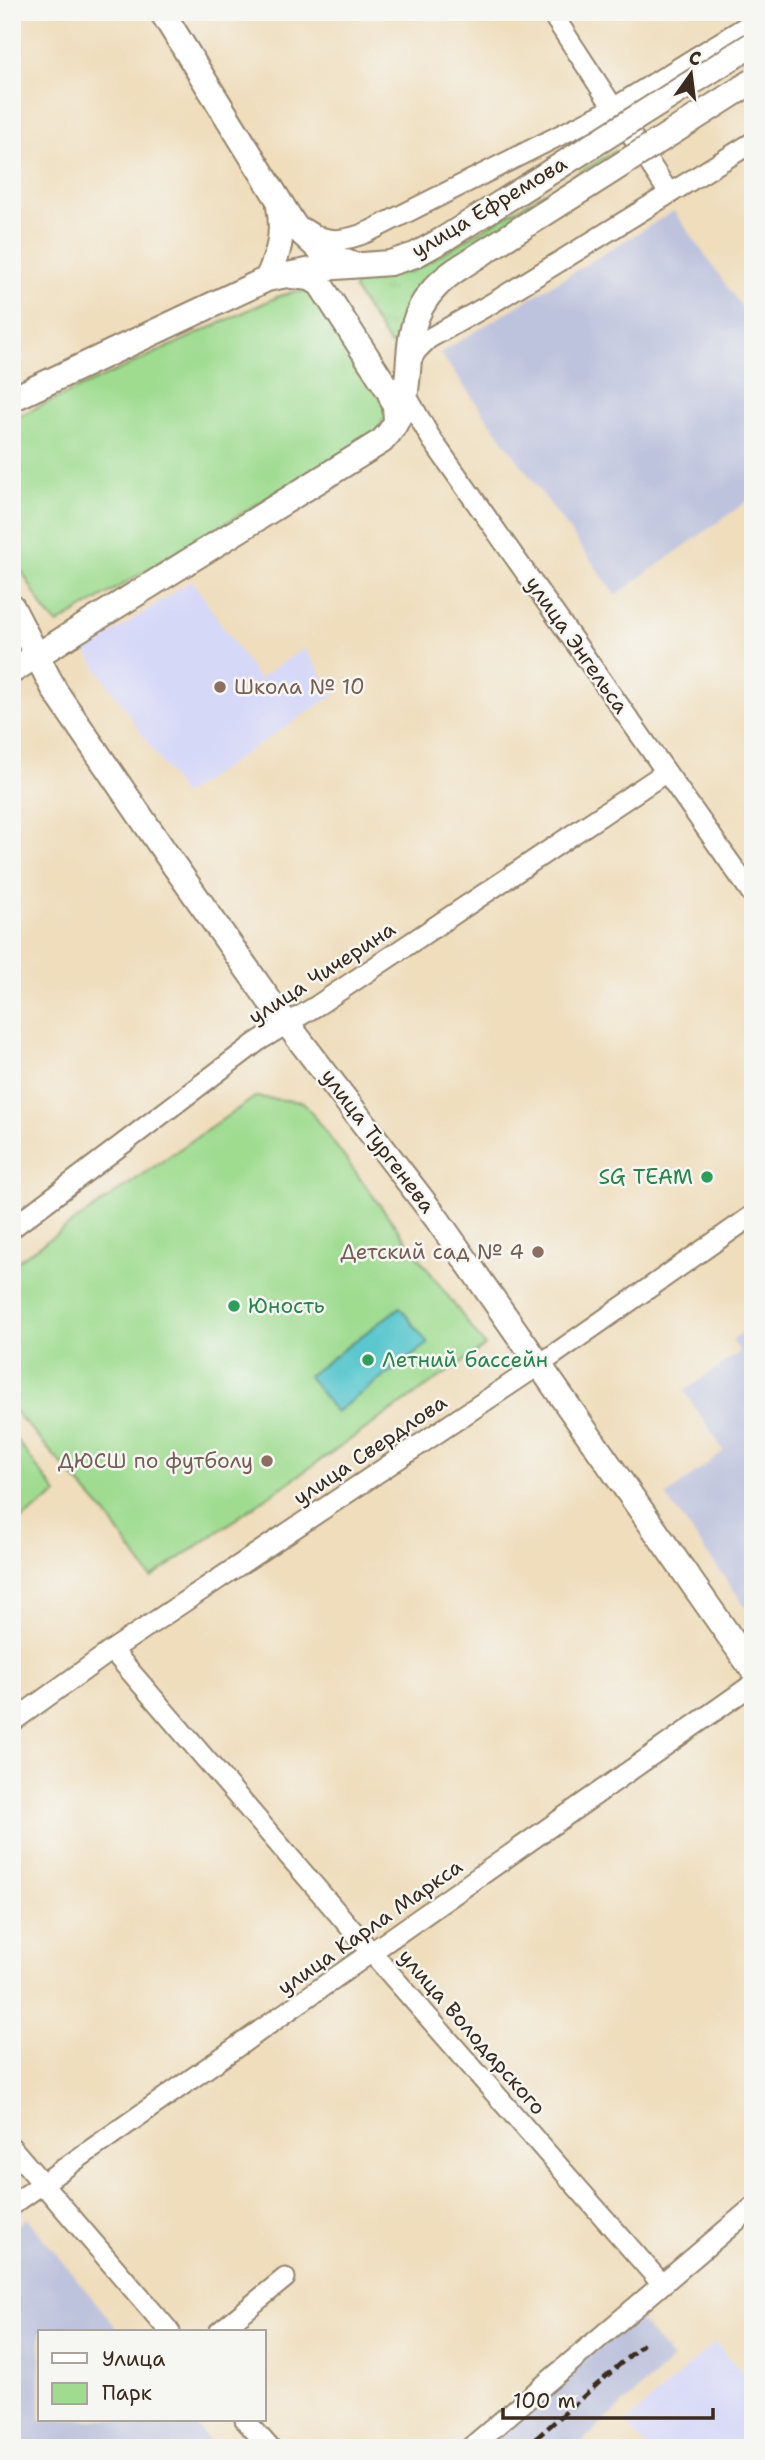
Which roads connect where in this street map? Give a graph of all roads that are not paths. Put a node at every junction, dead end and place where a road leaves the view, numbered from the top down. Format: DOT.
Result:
graph roads {
  1 [pos="162,12"];
  2 [pos="551,12"];
  3 [pos="753,22"];
  4 [pos="753,44"];
  5 [pos="753,81"];
  6 [pos="612,109"];
  7 [pos="753,142"];
  8 [pos="669,192"];
  9 [pos="278,202"];
  10 [pos="360,266"];
  11 [pos="270,278"];
  12 [pos="473,314"];
  13 [pos="406,382"];
  14 [pos="12,399"];
  15 [pos="388,434"];
  16 [pos="432,440"];
  17 [pos="12,607"];
  18 [pos="36,656"];
  19 [pos="12,671"];
  20 [pos="666,772"];
  21 [pos="753,895"];
  22 [pos="288,1024"];
  23 [pos="753,1215"];
  24 [pos="12,1228"];
  25 [pos="539,1365"];
  26 [pos="112,1650"];
  27 [pos="753,1670"];
  28 [pos="753,1684"];
  29 [pos="12,1721"];
  30 [pos="372,1953"];
  31 [pos="12,2148"];
  32 [pos="41,2185"];
  33 [pos="12,2205"];
  34 [pos="753,2207"];
  35 [pos="285,2278"];
  36 [pos="661,2283"];
  37 [pos="168,2330"];
  38 [pos="221,2330"];
  39 [pos="247,2422"];
  40 [pos="270,2448"];
  41 [pos="470,2448"];
  1 -- 9 [label="main road"];
  2 -- 6 [label="street"];
  3 -- 6 [label="street, улица Ефремова"];
  4 -- 10 [label="main road, улица Ефремова, bridge"];
  5 -- 13 [label="main road, улица Ефремова, bridge"];
  6 -- 8 [label="street"];
  6 -- 9 [label="street, улица Ефремова"];
  7 -- 8 [label="street, улица Ефремова"];
  8 -- 12 [label="street, улица Ефремова"];
  9 -- 10 [label="main road"];
  9 -- 11 [label="main road"];
  10 -- 11 [label="main road, улица Ефремова"];
  11 -- 14 [label="main road, улица Ефремова"];
  11 -- 15 [label="main road"];
  12 -- 13 [label="street, улица Ефремова"];
  12 -- 16 [label="street"];
  13 -- 15 [label="main road, улица Ефремова"];
  13 -- 16 [label="street, улица Энгельса"];
  15 -- 16 [label="street"];
  15 -- 18 [label="main road"];
  16 -- 20 [label="street, улица Энгельса"];
  17 -- 18 [label="main road, улица Тургенева"];
  18 -- 19 [label="main road"];
  18 -- 22 [label="main road, улица Тургенева"];
  20 -- 21 [label="street, улица Энгельса"];
  20 -- 22 [label="street, улица Чичерина"];
  22 -- 24 [label="street, улица Чичерина"];
  22 -- 25 [label="main road, улица Тургенева"];
  23 -- 25 [label="street, улица Свердлова"];
  25 -- 26 [label="street, улица Свердлова"];
  25 -- 27 [label="main road, улица Тургенева"];
  26 -- 29 [label="street, улица Свердлова"];
  26 -- 30 [label="street, улица Володарского"];
  28 -- 30 [label="street, улица Карла Маркса"];
  30 -- 32 [label="street, улица Карла Маркса"];
  30 -- 36 [label="street, улица Володарского"];
  31 -- 32 [label="street"];
  32 -- 33 [label="street, улица Карла Маркса"];
  32 -- 37 [label="street"];
  34 -- 36 [label="street"];
  35 -- 38 [label="street"];
  36 -- 41 [label="street"];
  39 -- 40 [label="street"];
}
